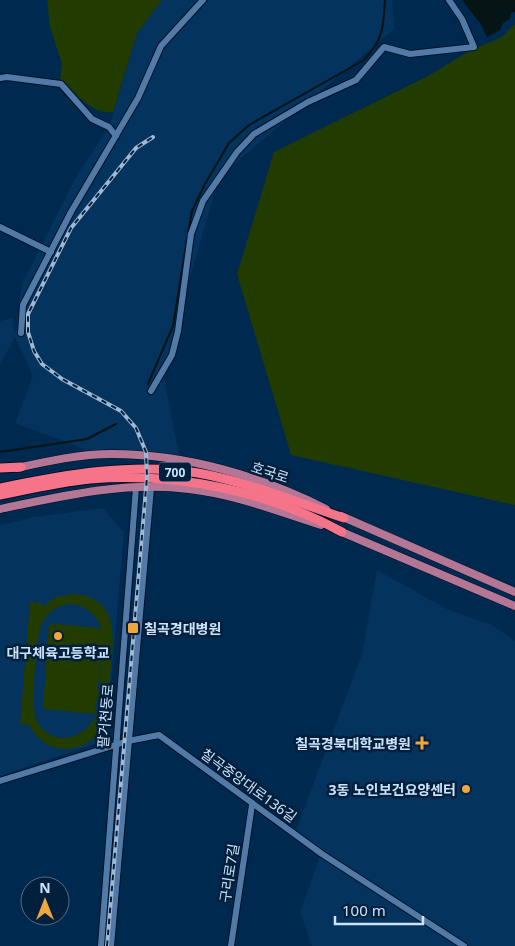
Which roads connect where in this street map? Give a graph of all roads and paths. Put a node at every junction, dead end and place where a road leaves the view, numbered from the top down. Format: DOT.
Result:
graph roads {
  1 [pos="203,0"];
  2 [pos="449,0"];
  3 [pos="0,78"];
  4 [pos="116,136"];
  5 [pos="0,228"];
  6 [pos="50,252"];
  7 [pos="21,333"];
  8 [pos="151,391"];
  9 [pos="20,467"];
  10 [pos="0,470"];
  11 [pos="136,487"];
  12 [pos="0,488"];
  13 [pos="150,488"];
  14 [pos="0,495"];
  15 [pos="0,509"];
  16 [pos="344,518"];
  17 [pos="342,532"];
  18 [pos="515,592"];
  19 [pos="515,606"];
  20 [pos="128,741"];
  21 [pos="116,746"];
  22 [pos="0,782"];
  23 [pos="252,804"];
  24 [pos="101,946"];
  25 [pos="111,946"];
  26 [pos="231,946"];
  27 [pos="464,946"];
  1 -- 4 [label="street"];
  2 -- 8 [label="street"];
  3 -- 4 [label="street"];
  4 -- 6 [label="street"];
  5 -- 6 [label="street"];
  6 -- 7 [label="street"];
  9 -- 10 [label="highway"];
  9 -- 16 [label="main road, 호국로"];
  11 -- 13 [label="main road"];
  11 -- 15 [label="main road"];
  11 -- 21 [label="street, 팔거천동로"];
  12 -- 16 [label="highway, 700"];
  13 -- 17 [label="main road"];
  13 -- 20 [label="street, 팔거천동로"];
  14 -- 17 [label="highway, 700"];
  16 -- 18 [label="main road, 호국로"];
  17 -- 19 [label="main road"];
  20 -- 21 [label="street, 칠곡중앙대로136길"];
  20 -- 23 [label="street, 칠곡중앙대로136길"];
  20 -- 25 [label="street, 팔거천동로"];
  21 -- 22 [label="street, 칠곡중앙대로136길"];
  21 -- 24 [label="street, 팔거천동로"];
  23 -- 26 [label="street, 구리로7길"];
  23 -- 27 [label="street, 칠곡중앙대로136길"];
}
